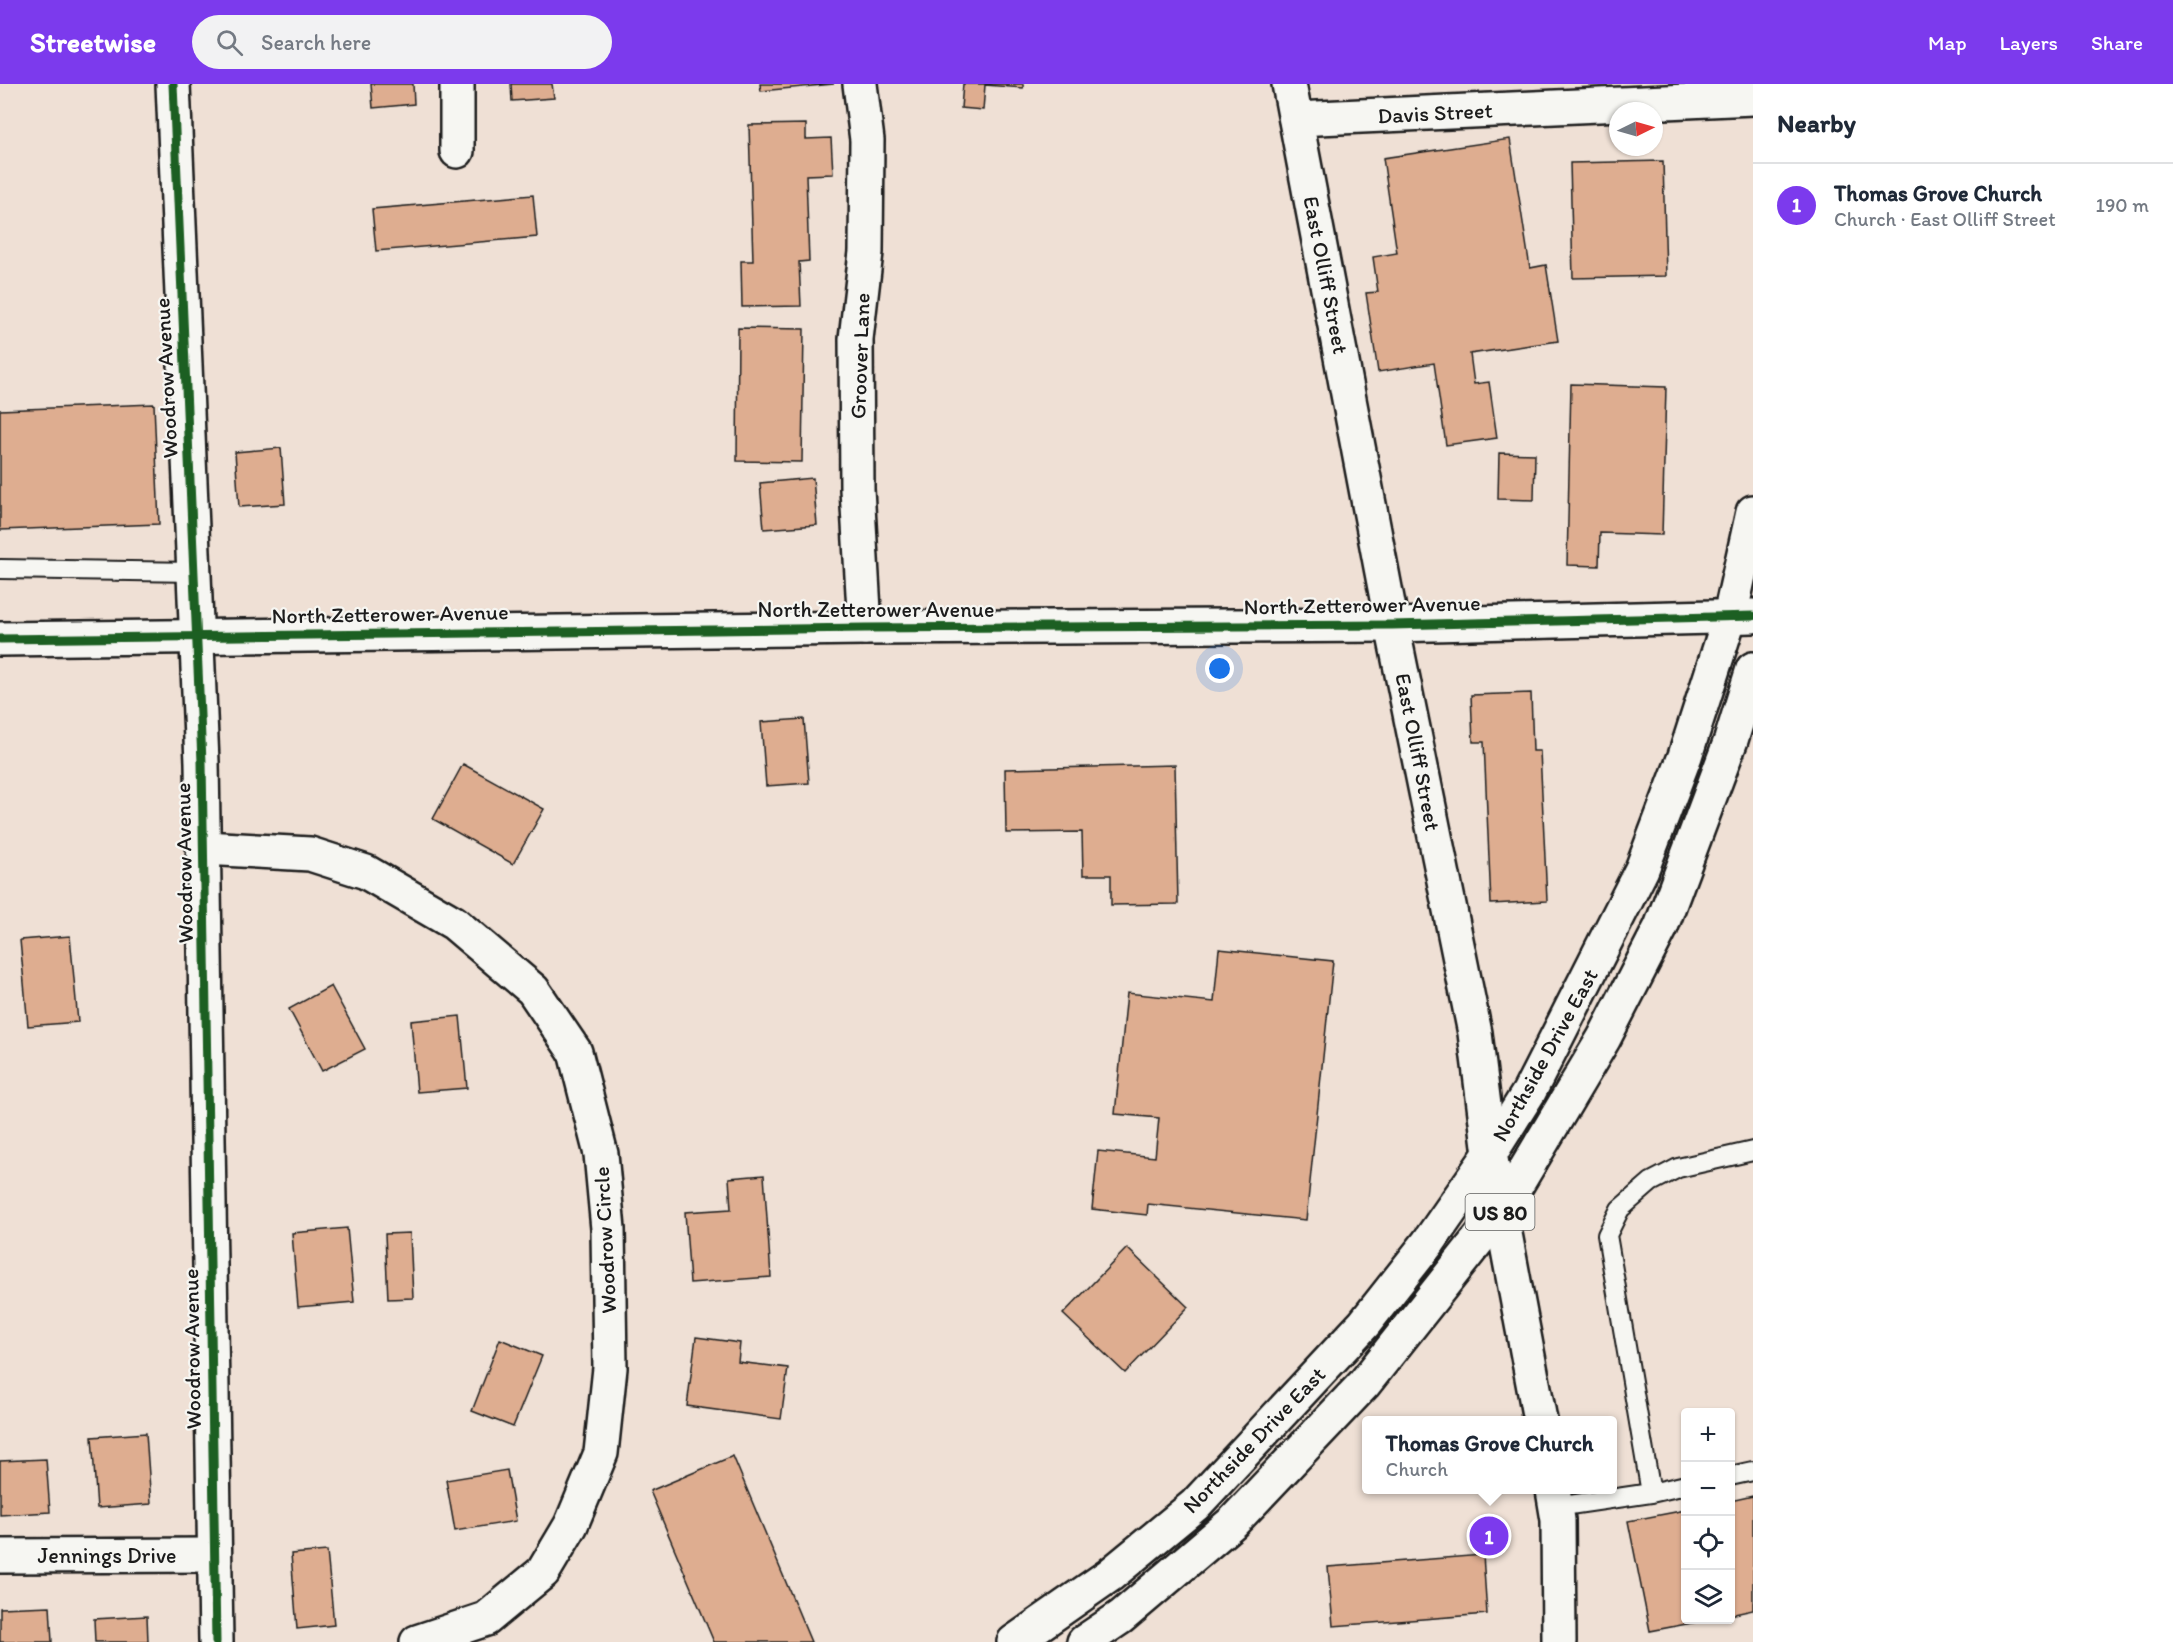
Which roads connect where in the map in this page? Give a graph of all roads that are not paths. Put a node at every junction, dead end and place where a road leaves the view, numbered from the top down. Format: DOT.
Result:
graph roads {
  1 [pos="173,84"];
  2 [pos="457,84"];
  3 [pos="860,84"];
  4 [pos="1289,84"];
  5 [pos="1716,92"];
  6 [pos="1753,98"];
  7 [pos="1296,119"];
  8 [pos="457,152"];
  9 [pos="1753,512"];
  10 [pos="0,569"];
  11 [pos="195,572"];
  12 [pos="1742,616"];
  13 [pos="1392,625"];
  14 [pos="865,628"];
  15 [pos="197,637"];
  16 [pos="0,639"];
  17 [pos="1753,669"];
  18 [pos="204,848"];
  19 [pos="1753,1151"];
  20 [pos="1490,1154"];
  21 [pos="1501,1211"];
  22 [pos="1539,1416"];
  23 [pos="1753,1471"];
  24 [pos="1735,1475"];
  25 [pos="1681,1486"];
  26 [pos="1651,1493"];
  27 [pos="1554,1498"];
  28 [pos="214,1555"];
  29 [pos="0,1556"];
  30 [pos="216,1642"];
  31 [pos="417,1642"];
  32 [pos="1014,1642"];
  33 [pos="1084,1642"];
  34 [pos="1559,1642"];
  1 -- 11 [label="street, Woodrow Avenue"];
  2 -- 8 [label="street"];
  3 -- 14 [label="street, Groover Lane"];
  4 -- 7 [label="street, East Olliff Street"];
  5 -- 6 [label="street, Davis Street"];
  5 -- 7 [label="street, Davis Street"];
  7 -- 13 [label="street, East Olliff Street"];
  9 -- 12 [label="street, Northside Drive East / US 80"];
  10 -- 11 [label="lane"];
  11 -- 15 [label="street, Woodrow Avenue"];
  12 -- 13 [label="street, North Zetterower Avenue"];
  12 -- 20 [label="street, Northside Drive East / US 80"];
  13 -- 14 [label="street, North Zetterower Avenue"];
  13 -- 20 [label="street, East Olliff Street"];
  14 -- 15 [label="street, North Zetterower Avenue"];
  15 -- 16 [label="street, North Zetterower Avenue"];
  15 -- 18 [label="street, Woodrow Avenue"];
  17 -- 21 [label="street, Northside Drive East / US 80"];
  18 -- 28 [label="street, Woodrow Avenue"];
  18 -- 31 [label="street, Woodrow Circle"];
  19 -- 26 [label="lane"];
  20 -- 21 [label="street, East Olliff Street"];
  20 -- 32 [label="street, Northside Drive East / US 80"];
  21 -- 22 [label="street, East Olliff Street"];
  21 -- 33 [label="street, Northside Drive East / US 80"];
  23 -- 24 [label="lane"];
  25 -- 26 [label="lane"];
  26 -- 27 [label="lane"];
  27 -- 34 [label="street"];
  28 -- 29 [label="street, Jennings Drive"];
  28 -- 30 [label="street, Woodrow Avenue"];
}
